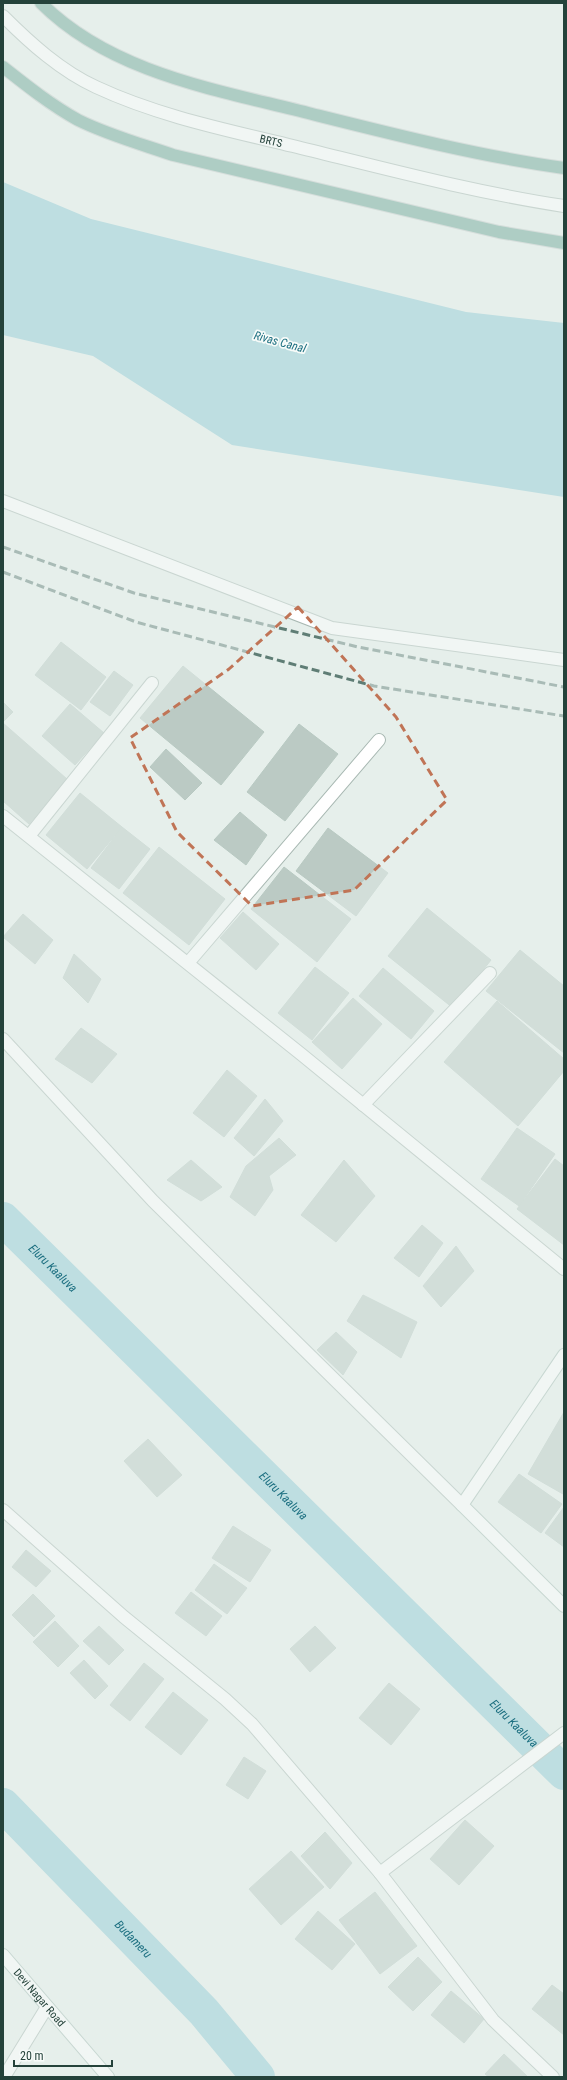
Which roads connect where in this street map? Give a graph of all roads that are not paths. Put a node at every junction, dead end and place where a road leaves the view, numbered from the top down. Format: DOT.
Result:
graph roads {
  1 [pos="41,3"];
  2 [pos="3,16"];
  3 [pos="3,67"];
  4 [pos="564,168"];
  5 [pos="564,206"];
  6 [pos="564,242"];
  7 [pos="3,501"];
  8 [pos="564,660"];
  9 [pos="152,683"];
  10 [pos="379,740"];
  11 [pos="3,816"];
  12 [pos="29,836"];
  13 [pos="188,963"];
  14 [pos="490,974"];
  15 [pos="3,1039"];
  16 [pos="364,1105"];
  17 [pos="564,1270"];
  18 [pos="564,1355"];
  19 [pos="462,1505"];
  20 [pos="3,1510"];
  21 [pos="564,1606"];
  22 [pos="564,1733"];
  23 [pos="380,1873"];
  24 [pos="3,1955"];
  25 [pos="47,2008"];
  26 [pos="4,2077"];
  27 [pos="108,2077"];
  28 [pos="554,2077"];
  1 -- 4 [label="main road"];
  2 -- 5 [label="street, BRTS"];
  3 -- 6 [label="main road"];
  7 -- 8 [label="street"];
  9 -- 12 [label="street"];
  10 -- 13 [label="street"];
  11 -- 12 [label="street"];
  12 -- 13 [label="street"];
  13 -- 16 [label="street"];
  14 -- 16 [label="street"];
  15 -- 19 [label="street"];
  16 -- 17 [label="street"];
  18 -- 19 [label="street"];
  19 -- 21 [label="street"];
  20 -- 23 [label="street"];
  22 -- 23 [label="street"];
  23 -- 28 [label="street"];
  24 -- 25 [label="street, Devi Nagar Road"];
  25 -- 26 [label="street"];
  25 -- 27 [label="street, Devi Nagar Road"];
}
